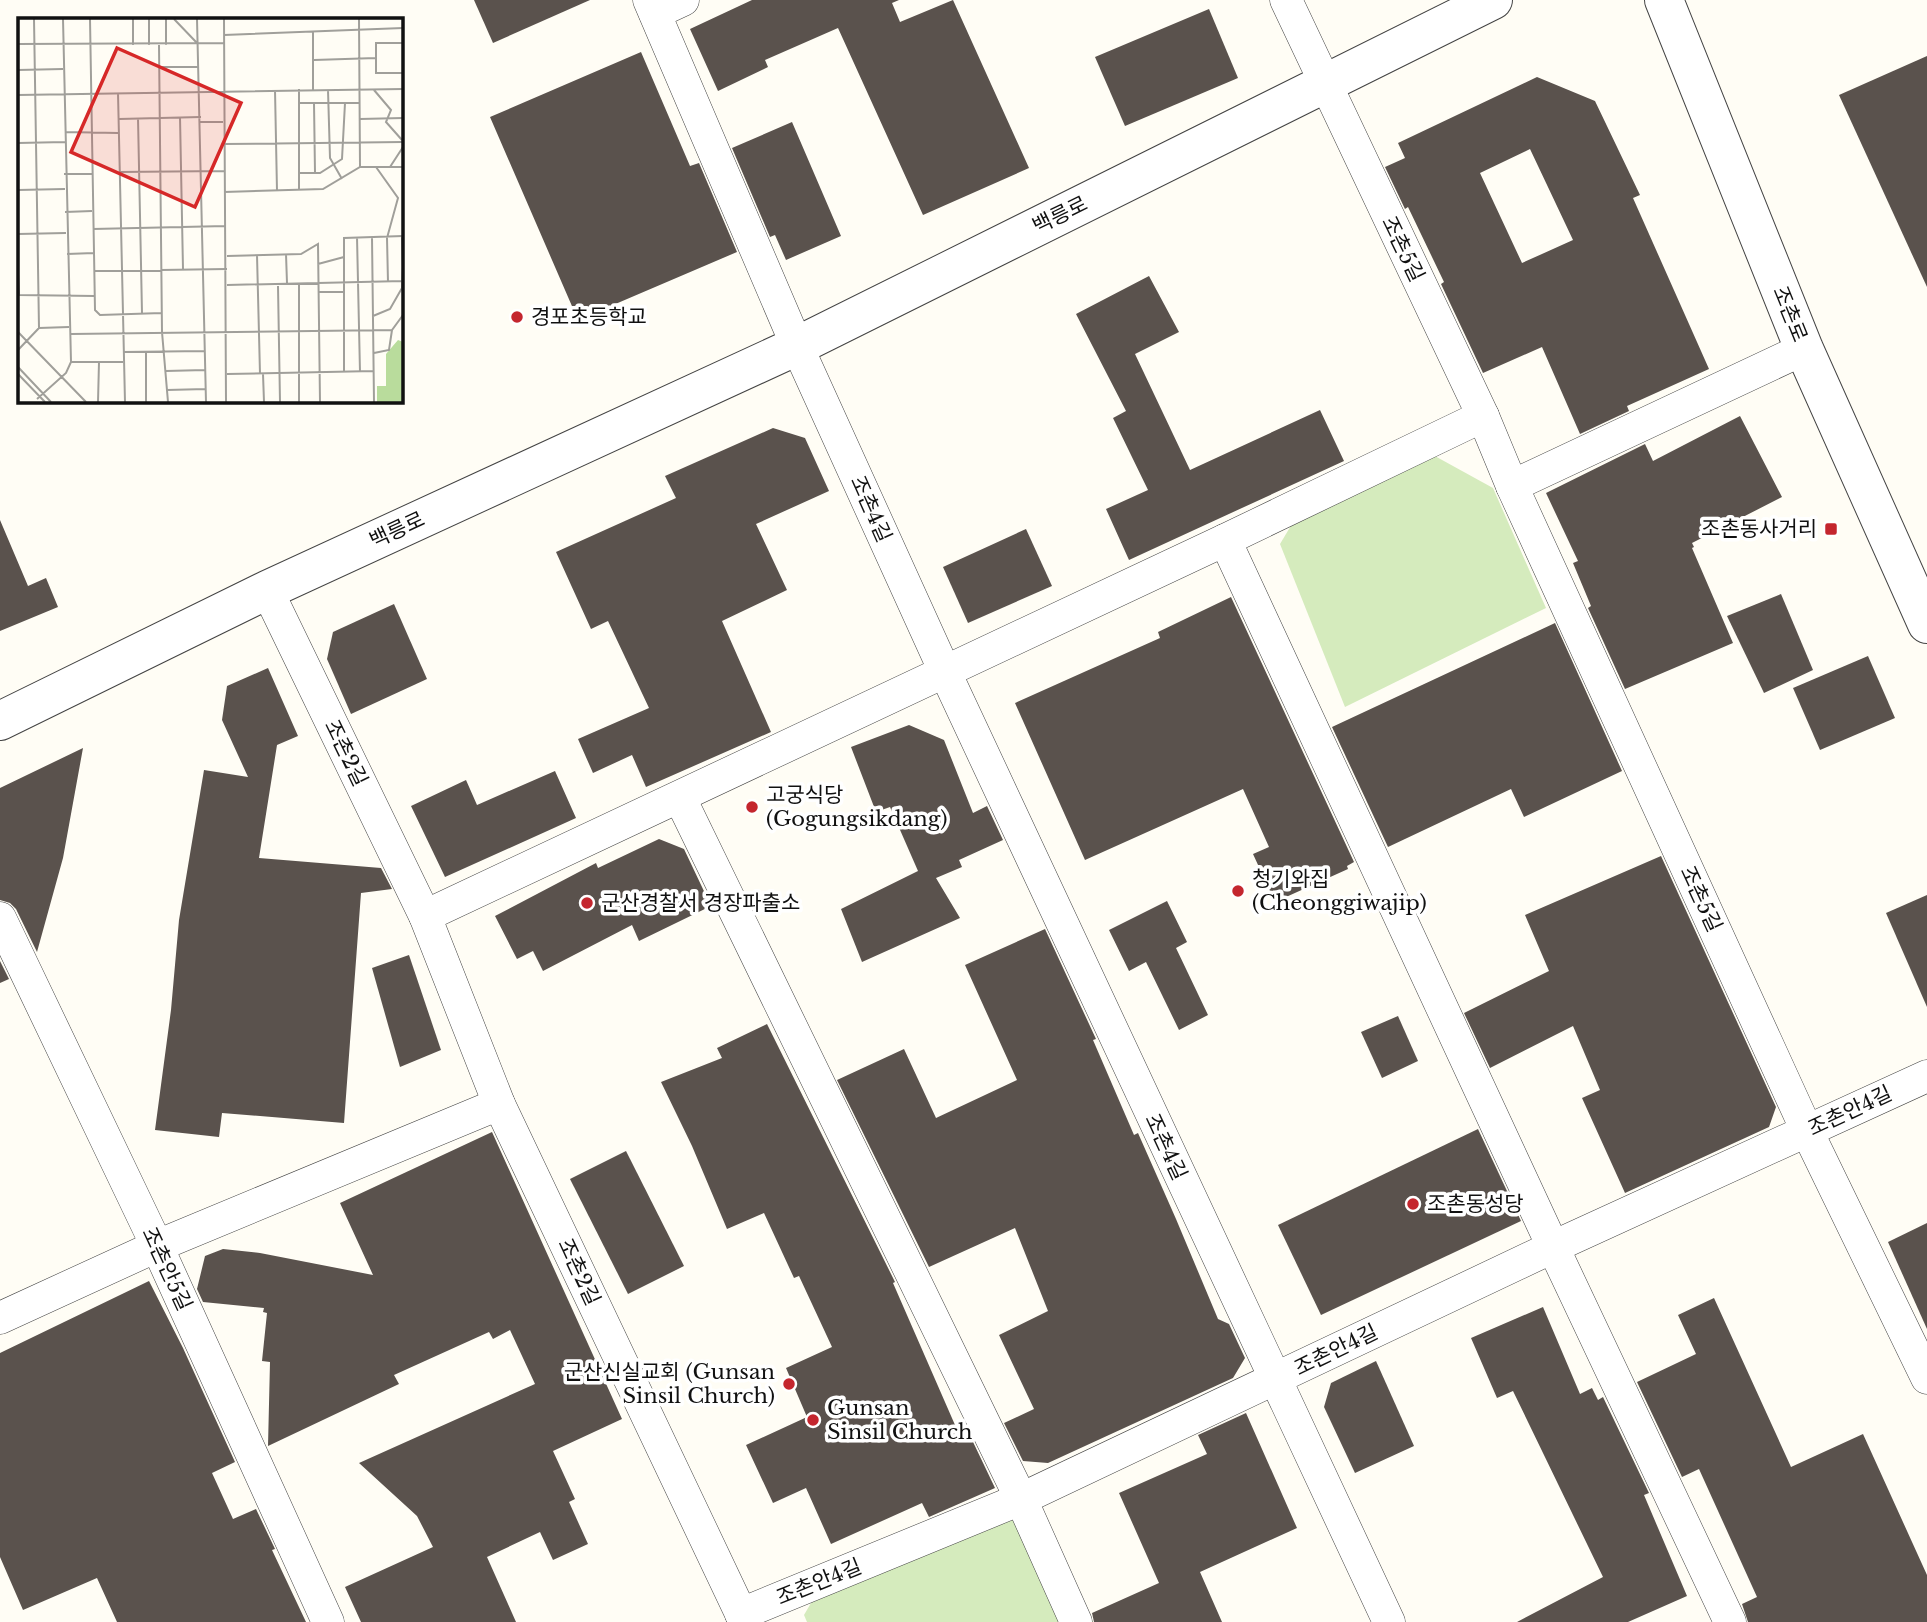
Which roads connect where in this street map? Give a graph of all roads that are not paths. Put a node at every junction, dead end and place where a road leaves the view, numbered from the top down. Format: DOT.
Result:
graph roads {
  1 [pos="684,0"];
  2 [pos="1286,0"];
  3 [pos="1493,0"];
  4 [pos="1664,0"];
  5 [pos="652,6"];
  6 [pos="1324,83"];
  7 [pos="797,346"];
  8 [pos="1804,349"];
  9 [pos="1483,415"];
  10 [pos="1512,486"];
  11 [pos="1225,540"];
  12 [pos="267,590"];
  13 [pos="1927,624"];
  14 [pos="945,672"];
  15 [pos="0,721"];
  16 [pos="680,797"];
  17 [pos="425,916"];
  18 [pos="0,918"];
  19 [pos="1927,1076"];
  20 [pos="499,1104"];
  21 [pos="1807,1131"];
  22 [pos="157,1246"];
  23 [pos="1553,1247"];
  24 [pos="0,1318"];
  25 [pos="1927,1377"];
  26 [pos="1274,1380"];
  27 [pos="1021,1499"];
  28 [pos="743,1618"];
  29 [pos="328,1622"];
  30 [pos="1076,1622"];
  31 [pos="1389,1622"];
  32 [pos="1731,1622"];
  1 -- 5 [label="street"];
  2 -- 6 [label="street"];
  3 -- 6 [label="street, 백릉로"];
  4 -- 8 [label="street, 조촌로"];
  5 -- 7 [label="street"];
  6 -- 7 [label="street, 백릉로"];
  6 -- 9 [label="street, 조촌5길"];
  7 -- 12 [label="street, 백릉로"];
  7 -- 14 [label="street, 조촌4길"];
  8 -- 10 [label="street"];
  8 -- 13 [label="street, 조촌로"];
  9 -- 10 [label="street, 조촌5길"];
  9 -- 11 [label="street"];
  10 -- 21 [label="street, 조촌5길"];
  11 -- 14 [label="street"];
  11 -- 23 [label="street"];
  12 -- 15 [label="street, 백릉로"];
  12 -- 17 [label="street, 조촌2길"];
  14 -- 16 [label="street"];
  14 -- 26 [label="street, 조촌4길"];
  16 -- 17 [label="street"];
  16 -- 27 [label="street"];
  17 -- 20 [label="street, 조촌2길"];
  18 -- 22 [label="street, 조촌안5길"];
  19 -- 21 [label="street, 조촌안4길"];
  20 -- 22 [label="street"];
  20 -- 28 [label="street, 조촌2길"];
  21 -- 23 [label="street, 조촌안4길"];
  21 -- 25 [label="street, 조촌5길"];
  22 -- 24 [label="street"];
  22 -- 29 [label="street, 조촌안5길"];
  23 -- 26 [label="street, 조촌안4길"];
  23 -- 32 [label="street"];
  26 -- 27 [label="street, 조촌안4길"];
  26 -- 31 [label="street, 조촌4길"];
  27 -- 28 [label="street, 조촌안4길"];
  27 -- 30 [label="street"];
}
